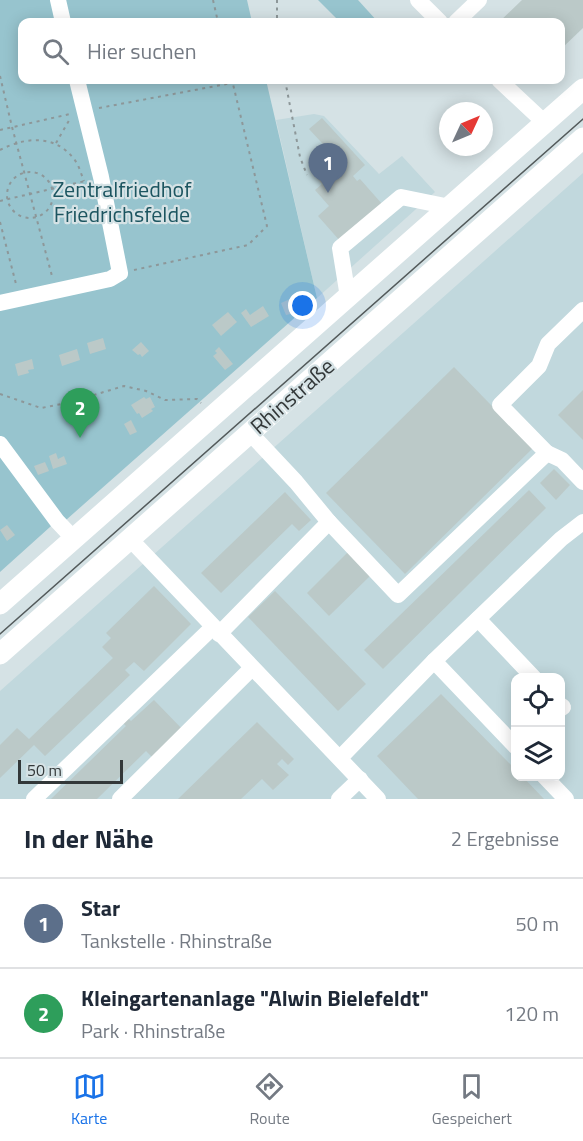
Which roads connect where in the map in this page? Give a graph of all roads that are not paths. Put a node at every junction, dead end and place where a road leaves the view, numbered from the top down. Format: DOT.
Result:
graph roads {
  1 [pos="58,0"];
  2 [pos="418,0"];
  3 [pos="479,0"];
  4 [pos="62,18"];
  5 [pos="436,18"];
  6 [pos="460,18"];
  7 [pos="78,84"];
  8 [pos="504,84"];
  9 [pos="583,89"];
  10 [pos="546,123"];
  11 [pos="583,138"];
  12 [pos="450,207"];
  13 [pos="348,297"];
  14 [pos="0,303"];
  15 [pos="583,310"];
  16 [pos="250,433"];
  17 [pos="0,444"];
  18 [pos="547,453"];
  19 [pos="583,482"];
  20 [pos="329,522"];
  21 [pos="583,522"];
  22 [pos="74,539"];
  23 [pos="130,539"];
  24 [pos="0,604"];
  25 [pos="478,619"];
  26 [pos="216,631"];
  27 [pos="0,654"];
  28 [pos="434,661"];
  29 [pos="252,668"];
  30 [pos="529,673"];
  31 [pos="511,742"];
  32 [pos="340,758"];
  33 [pos="360,779"];
  34 [pos="548,781"];
  35 [pos="34,799"];
  36 [pos="120,799"];
  37 [pos="339,799"];
  38 [pos="378,799"];
  39 [pos="566,799"];
  1 -- 4 [label="street"];
  2 -- 5 [label="street"];
  3 -- 6 [label="street"];
  7 -- 14 [label="street"];
  8 -- 10 [label="street"];
  9 -- 10 [label="main road, Rhinstraße"];
  10 -- 12 [label="main road, Rhinstraße"];
  11 -- 16 [label="main road, Rhinstraße"];
  12 -- 13 [label="main road, Rhinstraße"];
  12 -- 13 [label="street"];
  13 -- 22 [label="main road, Rhinstraße"];
  15 -- 18 [label="street"];
  16 -- 20 [label="street"];
  16 -- 23 [label="main road, Rhinstraße"];
  17 -- 22 [label="street"];
  18 -- 19 [label="street"];
  18 -- 20 [label="street"];
  20 -- 26 [label="street"];
  21 -- 25 [label="street"];
  22 -- 24 [label="main road, Rhinstraße"];
  23 -- 26 [label="street"];
  23 -- 27 [label="main road, Rhinstraße"];
  25 -- 28 [label="street"];
  25 -- 30 [label="street"];
  26 -- 29 [label="street"];
  26 -- 35 [label="street"];
  28 -- 31 [label="street"];
  28 -- 32 [label="street"];
  29 -- 32 [label="street"];
  29 -- 36 [label="street"];
  32 -- 33 [label="street"];
  33 -- 37 [label="street"];
  33 -- 38 [label="street"];
  34 -- 39 [label="street"];
}
